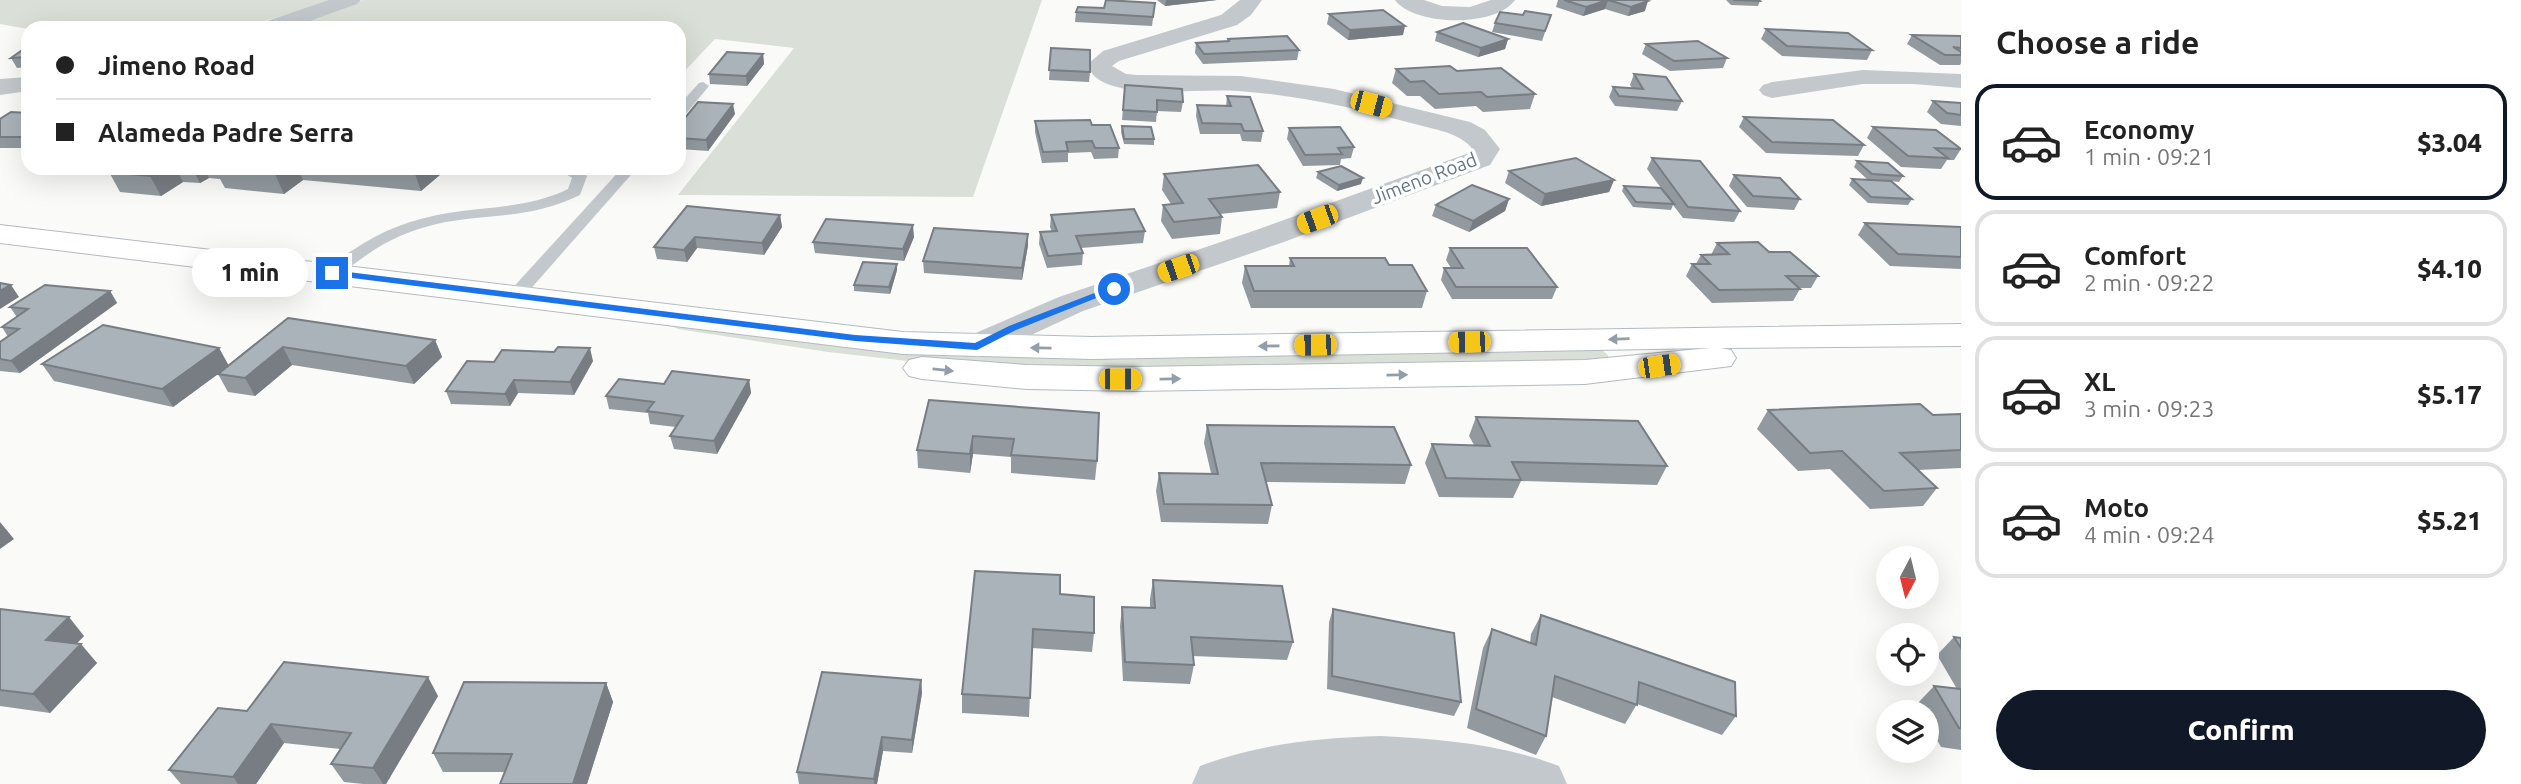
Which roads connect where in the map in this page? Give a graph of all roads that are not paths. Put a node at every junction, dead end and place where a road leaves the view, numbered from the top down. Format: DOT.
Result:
graph roads {
  1 [pos="350,0"];
  2 [pos="1251,0"];
  3 [pos="1406,0"];
  4 [pos="1504,0"];
  5 [pos="289,21"];
  6 [pos="1961,81"];
  7 [pos="21,85"];
  8 [pos="704,86"];
  9 [pos="0,87"];
  10 [pos="1772,90"];
  11 [pos="686,105"];
  12 [pos="578,175"];
  13 [pos="624,175"];
  14 [pos="0,234"];
  15 [pos="332,273"];
  16 [pos="514,297"];
  17 [pos="1961,335"];
  18 [pos="1858,338"];
  19 [pos="977,346"];
  20 [pos="1220,784"];
  21 [pos="1539,784"];
  1 -- 5 [label="street"];
  2 -- 19 [label="street, Jimeno Road"];
  3 -- 4 [label="street"];
  6 -- 10 [label="street"];
  7 -- 9 [label="street"];
  8 -- 11 [label="lane"];
  12 -- 15 [label="lane"];
  13 -- 16 [label="lane"];
  14 -- 15 [label="street"];
  15 -- 16 [label="street"];
  16 -- 18 [label="street, one-way"];
  16 -- 19 [label="street"];
  17 -- 18 [label="street"];
  18 -- 19 [label="street, one-way"];
  20 -- 21 [label="street"];
}
